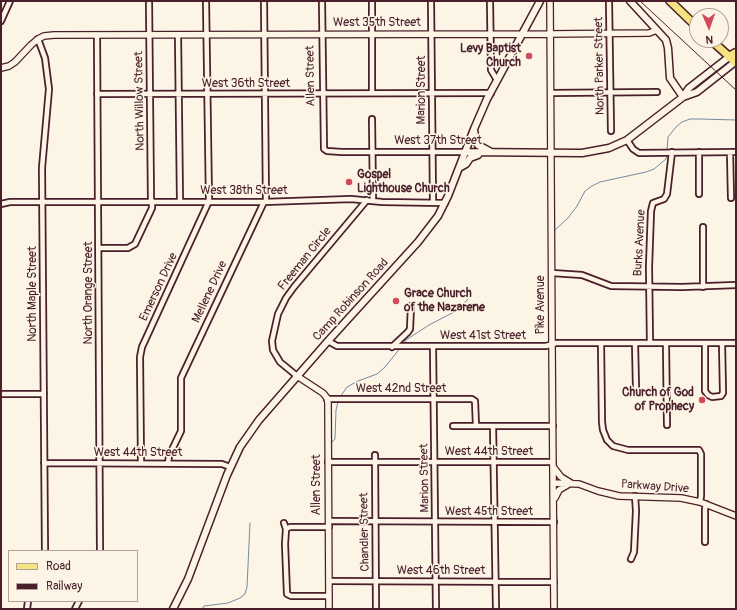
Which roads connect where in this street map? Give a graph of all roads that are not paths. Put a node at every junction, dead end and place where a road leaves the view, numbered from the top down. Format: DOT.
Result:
graph roads {
  1 [pos="10,1"];
  2 [pos="149,1"];
  3 [pos="206,1"];
  4 [pos="264,1"];
  5 [pos="322,1"];
  6 [pos="372,1"];
  7 [pos="431,1"];
  8 [pos="490,1"];
  9 [pos="540,1"];
  10 [pos="550,1"];
  11 [pos="609,1"];
  12 [pos="630,1"];
  13 [pos="670,1"];
  14 [pos="689,19"];
  15 [pos="1,21"];
  16 [pos="658,30"];
  17 [pos="609,33"];
  18 [pos="178,34"];
  19 [pos="206,34"];
  20 [pos="264,34"];
  21 [pos="322,34"];
  22 [pos="372,34"];
  23 [pos="431,34"];
  24 [pos="490,34"];
  25 [pos="522,34"];
  26 [pos="550,34"];
  27 [pos="97,35"];
  28 [pos="149,35"];
  29 [pos="38,39"];
  30 [pos="721,48"];
  31 [pos="735,59"];
  32 [pos="1,68"];
  33 [pos="497,80"];
  34 [pos="610,92"];
  35 [pos="657,92"];
  36 [pos="265,93"];
  37 [pos="323,93"];
  38 [pos="372,93"];
  39 [pos="432,93"];
  40 [pos="491,93"];
  41 [pos="551,93"];
  42 [pos="97,94"];
  43 [pos="150,94"];
  44 [pos="179,94"];
  45 [pos="208,94"];
  46 [pos="683,97"];
  47 [pos="372,119"];
  48 [pos="474,129"];
  49 [pos="611,131"];
  50 [pos="627,140"];
  51 [pos="325,150"];
  52 [pos="373,152"];
  53 [pos="432,152"];
  54 [pos="465,152"];
  55 [pos="484,152"];
  56 [pos="491,152"];
  57 [pos="671,152"];
  58 [pos="699,152"];
  59 [pos="730,152"];
  60 [pos="736,152"];
  61 [pos="551,153"];
  62 [pos="459,168"];
  63 [pos="699,194"];
  64 [pos="731,198"];
  65 [pos="367,200"];
  66 [pos="98,201"];
  67 [pos="152,201"];
  68 [pos="180,201"];
  69 [pos="210,201"];
  70 [pos="373,201"];
  71 [pos="42,202"];
  72 [pos="265,202"];
  73 [pos="433,202"];
  74 [pos="445,203"];
  75 [pos="1,204"];
  76 [pos="703,227"];
  77 [pos="99,248"];
  78 [pos="552,273"];
  79 [pos="736,285"];
  80 [pos="650,286"];
  81 [pos="703,286"];
  82 [pos="411,306"];
  83 [pos="328,341"];
  84 [pos="601,343"];
  85 [pos="722,343"];
  86 [pos="736,343"];
  87 [pos="635,344"];
  88 [pos="650,344"];
  89 [pos="666,344"];
  90 [pos="705,344"];
  91 [pos="552,345"];
  92 [pos="433,346"];
  93 [pos="394,347"];
  94 [pos="297,376"];
  95 [pos="636,388"];
  96 [pos="1,394"];
  97 [pos="44,394"];
  98 [pos="327,399"];
  99 [pos="433,399"];
  100 [pos="667,425"];
  101 [pos="453,426"];
  102 [pos="476,426"];
  103 [pos="493,426"];
  104 [pos="553,426"];
  105 [pos="375,455"];
  106 [pos="100,462"];
  107 [pos="328,462"];
  108 [pos="375,462"];
  109 [pos="434,462"];
  110 [pos="493,462"];
  111 [pos="44,463"];
  112 [pos="141,463"];
  113 [pos="168,463"];
  114 [pos="553,465"];
  115 [pos="230,467"];
  116 [pos="554,483"];
  117 [pos="572,483"];
  118 [pos="635,496"];
  119 [pos="554,502"];
  120 [pos="703,503"];
  121 [pos="736,516"];
  122 [pos="375,521"];
  123 [pos="435,521"];
  124 [pos="494,522"];
  125 [pos="554,522"];
  126 [pos="284,523"];
  127 [pos="329,524"];
  128 [pos="286,529"];
  129 [pos="705,542"];
  130 [pos="45,550"];
  131 [pos="100,550"];
  132 [pos="631,559"];
  133 [pos="329,581"];
  134 [pos="376,581"];
  135 [pos="436,581"];
  136 [pos="495,581"];
  137 [pos="554,582"];
  138 [pos="329,596"];
  139 [pos="173,609"];
  140 [pos="329,609"];
  141 [pos="376,609"];
  142 [pos="436,609"];
  143 [pos="496,609"];
  144 [pos="554,609"];
  1 -- 15 [label="street"];
  2 -- 28 [label="street, North Willow Street"];
  3 -- 19 [label="street"];
  4 -- 20 [label="street"];
  5 -- 21 [label="street, Allen Street"];
  6 -- 22 [label="street"];
  7 -- 23 [label="street, Marion Street"];
  8 -- 24 [label="street"];
  9 -- 25 [label="main road, Camp Robinson Road"];
  10 -- 26 [label="street, Pike Avenue"];
  11 -- 17 [label="street, North Parker Street"];
  12 -- 16 [label="main road"];
  13 -- 14 [label="main road"];
  16 -- 17 [label="street, West 35th Street"];
  16 -- 46 [label="main road"];
  17 -- 26 [label="street, West 35th Street"];
  17 -- 34 [label="street, North Parker Street"];
  18 -- 19 [label="street, West 35th Street"];
  18 -- 28 [label="street, West 35th Street"];
  18 -- 44 [label="street"];
  19 -- 20 [label="street, West 35th Street"];
  19 -- 45 [label="street"];
  20 -- 21 [label="street, West 35th Street"];
  20 -- 36 [label="street"];
  21 -- 22 [label="street, West 35th Street"];
  21 -- 37 [label="street, Allen Street"];
  22 -- 23 [label="street, West 35th Street"];
  22 -- 38 [label="street"];
  23 -- 24 [label="street, West 35th Street"];
  23 -- 39 [label="street, Marion Street"];
  24 -- 25 [label="street, West 35th Street"];
  24 -- 33 [label="street"];
  25 -- 26 [label="street, West 35th Street"];
  25 -- 33 [label="main road, Camp Robinson Road"];
  26 -- 41 [label="street, Pike Avenue"];
  27 -- 28 [label="street, West 35th Street"];
  27 -- 29 [label="street, West 35th Street"];
  27 -- 42 [label="street, North Orange Street"];
  28 -- 43 [label="street, North Willow Street"];
  29 -- 32 [label="street"];
  29 -- 71 [label="street, North Maple Street"];
  30 -- 31 [label="main road"];
  31 -- 46 [label="main road, West 37th Street"];
  33 -- 40 [label="main road, Camp Robinson Road"];
  34 -- 35 [label="street"];
  34 -- 41 [label="street"];
  34 -- 49 [label="street, North Parker Street"];
  36 -- 37 [label="street, West 36th Street"];
  36 -- 45 [label="street, West 36th Street"];
  36 -- 72 [label="street"];
  37 -- 38 [label="street, West 36th Street"];
  37 -- 51 [label="street, Allen Street"];
  38 -- 39 [label="street, West 36th Street"];
  39 -- 40 [label="street, West 36th Street"];
  39 -- 53 [label="street, Marion Street"];
  40 -- 48 [label="main road, Camp Robinson Road"];
  41 -- 61 [label="street, Pike Avenue"];
  42 -- 43 [label="street, West 36th Street"];
  42 -- 66 [label="street, North Orange Street"];
  43 -- 44 [label="street, West 36th Street"];
  43 -- 67 [label="street, North Willow Street"];
  44 -- 45 [label="street, West 36th Street"];
  44 -- 68 [label="street"];
  45 -- 69 [label="street"];
  46 -- 50 [label="main road, West 37th Street"];
  47 -- 52 [label="street"];
  48 -- 54 [label="main road, Camp Robinson Road"];
  48 -- 56 [label="main road"];
  50 -- 57 [label="street"];
  50 -- 61 [label="main road, West 37th Street"];
  51 -- 52 [label="street, West 37th Street"];
  52 -- 53 [label="street, West 37th Street"];
  52 -- 70 [label="street"];
  53 -- 54 [label="street, West 37th Street"];
  53 -- 73 [label="street, Marion Street"];
  54 -- 55 [label="main road, West 37th Street"];
  54 -- 62 [label="main road, Camp Robinson Road"];
  55 -- 56 [label="main road, West 37th Street"];
  55 -- 62 [label="main road"];
  56 -- 61 [label="main road, West 37th Street"];
  57 -- 58 [label="street"];
  57 -- 80 [label="street, Burks Avenue"];
  58 -- 59 [label="street"];
  58 -- 63 [label="street"];
  59 -- 60 [label="street"];
  59 -- 64 [label="street"];
  61 -- 78 [label="street, Pike Avenue"];
  62 -- 74 [label="main road, Camp Robinson Road"];
  65 -- 70 [label="street, West 38th Street"];
  65 -- 72 [label="street, West 38th Street"];
  65 -- 94 [label="street, Freeman Circle"];
  66 -- 67 [label="street, West 38th Street"];
  66 -- 71 [label="street, West 38th Street"];
  66 -- 77 [label="street, North Orange Street"];
  67 -- 68 [label="street, West 38th Street"];
  67 -- 77 [label="street, North Willow Street"];
  68 -- 69 [label="street, West 38th Street"];
  69 -- 72 [label="street, West 38th Street"];
  69 -- 112 [label="street, Emerson Drive"];
  70 -- 73 [label="street, West 38th Street"];
  71 -- 75 [label="street, West 38th Street"];
  71 -- 97 [label="street, North Maple Street"];
  72 -- 113 [label="street, Mellene Drive"];
  73 -- 74 [label="street, West 38th Street"];
  74 -- 83 [label="main road, Camp Robinson Road"];
  76 -- 81 [label="street"];
  77 -- 106 [label="street, North Orange Street"];
  78 -- 80 [label="street"];
  78 -- 91 [label="street, Pike Avenue"];
  79 -- 81 [label="street"];
  80 -- 81 [label="street"];
  80 -- 88 [label="street, Burks Avenue"];
  82 -- 93 [label="street"];
  83 -- 93 [label="street, West 41st Street"];
  83 -- 94 [label="main road, Camp Robinson Road"];
  84 -- 87 [label="street, West 41st Street"];
  84 -- 91 [label="street, West 41st Street"];
  84 -- 120 [label="street"];
  85 -- 86 [label="street, West 41st Street"];
  85 -- 90 [label="street, West 41st Street"];
  85 -- 90 [label="street"];
  87 -- 88 [label="street, West 41st Street"];
  87 -- 95 [label="street"];
  88 -- 89 [label="street, West 41st Street"];
  89 -- 90 [label="street, West 41st Street"];
  89 -- 100 [label="street"];
  91 -- 92 [label="street, West 41st Street"];
  91 -- 104 [label="street, Pike Avenue"];
  92 -- 93 [label="street, West 41st Street"];
  92 -- 99 [label="street, Marion Street"];
  94 -- 98 [label="street"];
  94 -- 115 [label="main road, Camp Robinson Road"];
  96 -- 97 [label="street"];
  97 -- 111 [label="street, North Maple Street"];
  98 -- 99 [label="street, West 42nd Street"];
  98 -- 107 [label="street, Allen Street"];
  99 -- 102 [label="street, West 42nd Street"];
  99 -- 109 [label="street, Marion Street"];
  101 -- 102 [label="street"];
  102 -- 103 [label="street"];
  103 -- 104 [label="street"];
  103 -- 110 [label="street"];
  104 -- 114 [label="street, Pike Avenue"];
  105 -- 108 [label="street, Chandler Street"];
  106 -- 111 [label="street, West 44th Street"];
  106 -- 112 [label="street, West 44th Street"];
  106 -- 131 [label="street, North Orange Street"];
  107 -- 108 [label="street, West 44th Street"];
  107 -- 127 [label="street, Allen Street"];
  108 -- 109 [label="street, West 44th Street"];
  108 -- 122 [label="street, Chandler Street"];
  109 -- 110 [label="street, West 44th Street"];
  109 -- 123 [label="street, Marion Street"];
  110 -- 114 [label="street, West 44th Street"];
  110 -- 124 [label="street"];
  111 -- 130 [label="street, North Maple Street"];
  112 -- 113 [label="street, West 44th Street"];
  113 -- 115 [label="street, West 44th Street"];
  114 -- 116 [label="street, Pike Avenue"];
  114 -- 117 [label="street, Parkway Drive"];
  115 -- 139 [label="main road, Camp Robinson Road"];
  116 -- 117 [label="street, Parkway Drive"];
  116 -- 119 [label="street, Pike Avenue"];
  117 -- 118 [label="street, Parkway Drive"];
  117 -- 119 [label="street"];
  118 -- 120 [label="street, Parkway Drive"];
  118 -- 132 [label="street"];
  119 -- 125 [label="street, Pike Avenue"];
  120 -- 121 [label="street, Parkway Drive"];
  120 -- 129 [label="street"];
  122 -- 123 [label="street, West 45th Street"];
  122 -- 127 [label="street, West 45th Street"];
  122 -- 134 [label="street, Chandler Street"];
  123 -- 124 [label="street, West 45th Street"];
  123 -- 135 [label="street, Marion Street"];
  124 -- 125 [label="street, West 45th Street"];
  124 -- 136 [label="street"];
  125 -- 137 [label="street, Pike Avenue"];
  126 -- 128 [label="street"];
  127 -- 128 [label="street, West 45th Street"];
  127 -- 133 [label="street, Allen Street"];
  128 -- 138 [label="street"];
  133 -- 134 [label="street, West 46th Street"];
  133 -- 138 [label="street, Allen Street"];
  134 -- 135 [label="street, West 46th Street"];
  134 -- 141 [label="street, Chandler Street"];
  135 -- 136 [label="street, West 46th Street"];
  135 -- 142 [label="street, Marion Street"];
  136 -- 137 [label="street, West 46th Street"];
  136 -- 143 [label="street"];
  137 -- 144 [label="street, Pike Avenue"];
  138 -- 140 [label="street, Allen Street"];
}
